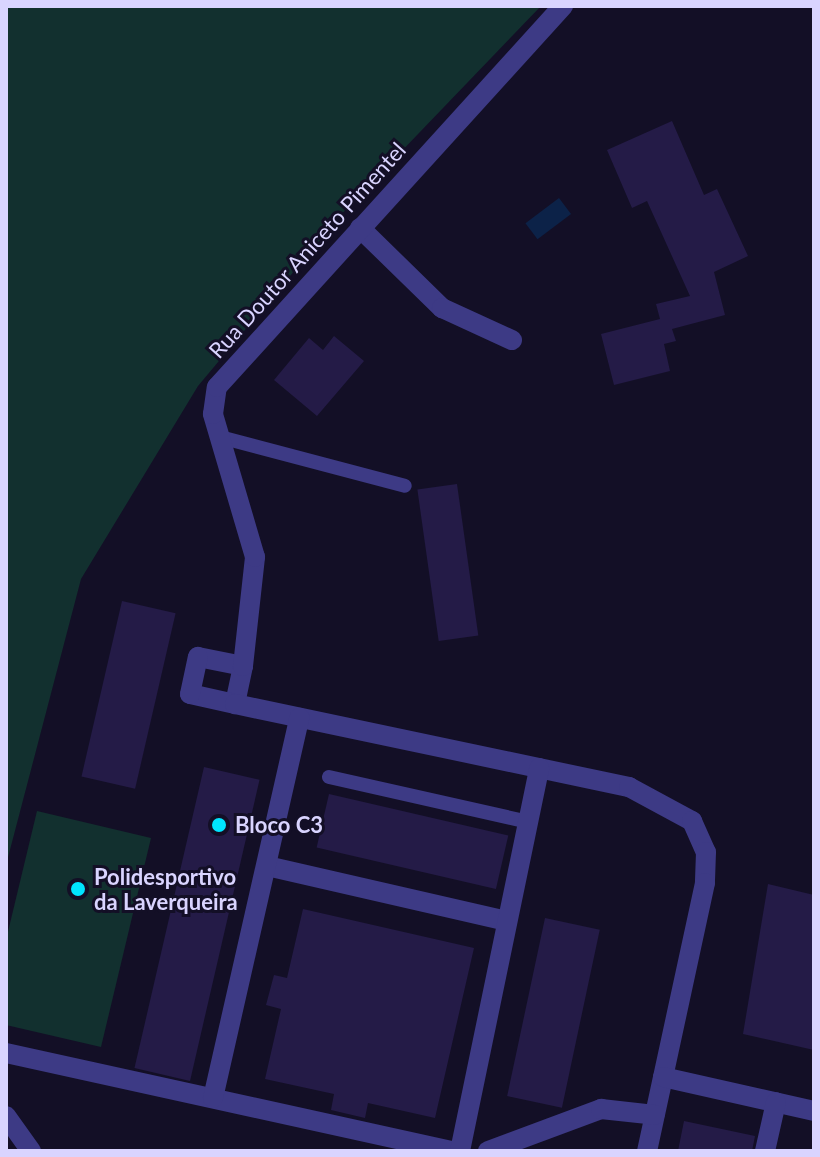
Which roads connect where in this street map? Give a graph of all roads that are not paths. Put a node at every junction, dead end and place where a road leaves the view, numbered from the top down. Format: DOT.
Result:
graph roads {
  1 [pos="563,6"];
  2 [pos="360,228"];
  3 [pos="512,340"];
  4 [pos="220,437"];
  5 [pos="405,486"];
  6 [pos="243,666"];
  7 [pos="235,704"];
  8 [pos="299,718"];
  9 [pos="539,768"];
  10 [pos="329,777"];
  11 [pos="528,822"];
  12 [pos="267,866"];
  13 [pos="507,921"];
  14 [pos="6,1053"];
  15 [pos="663,1077"];
  16 [pos="213,1098"];
  17 [pos="776,1102"];
  18 [pos="814,1111"];
  19 [pos="655,1115"];
  20 [pos="6,1116"];
  21 [pos="497,1149"];
  22 [pos="31,1151"];
  23 [pos="450,1151"];
  24 [pos="460,1151"];
  25 [pos="647,1151"];
  26 [pos="765,1151"];
  1 -- 2 [label="street, Rua Doutor Aniceto Pimentel"];
  2 -- 3 [label="street"];
  2 -- 4 [label="street, Rua Doutor Aniceto Pimentel"];
  4 -- 5 [label="lane"];
  4 -- 6 [label="street, Rua Doutor Aniceto Pimentel"];
  6 -- 7 [label="street, Rua Doutor Aniceto Pimentel"];
  6 -- 7 [label="street"];
  7 -- 8 [label="street"];
  8 -- 9 [label="street"];
  8 -- 12 [label="street"];
  9 -- 11 [label="street"];
  9 -- 15 [label="street"];
  10 -- 11 [label="lane"];
  11 -- 13 [label="street"];
  12 -- 13 [label="street"];
  12 -- 16 [label="street"];
  13 -- 24 [label="street"];
  14 -- 16 [label="street"];
  15 -- 17 [label="street"];
  15 -- 19 [label="street"];
  16 -- 23 [label="street"];
  17 -- 18 [label="street"];
  17 -- 26 [label="street"];
  19 -- 21 [label="street"];
  19 -- 25 [label="street"];
  20 -- 22 [label="street"];
}
